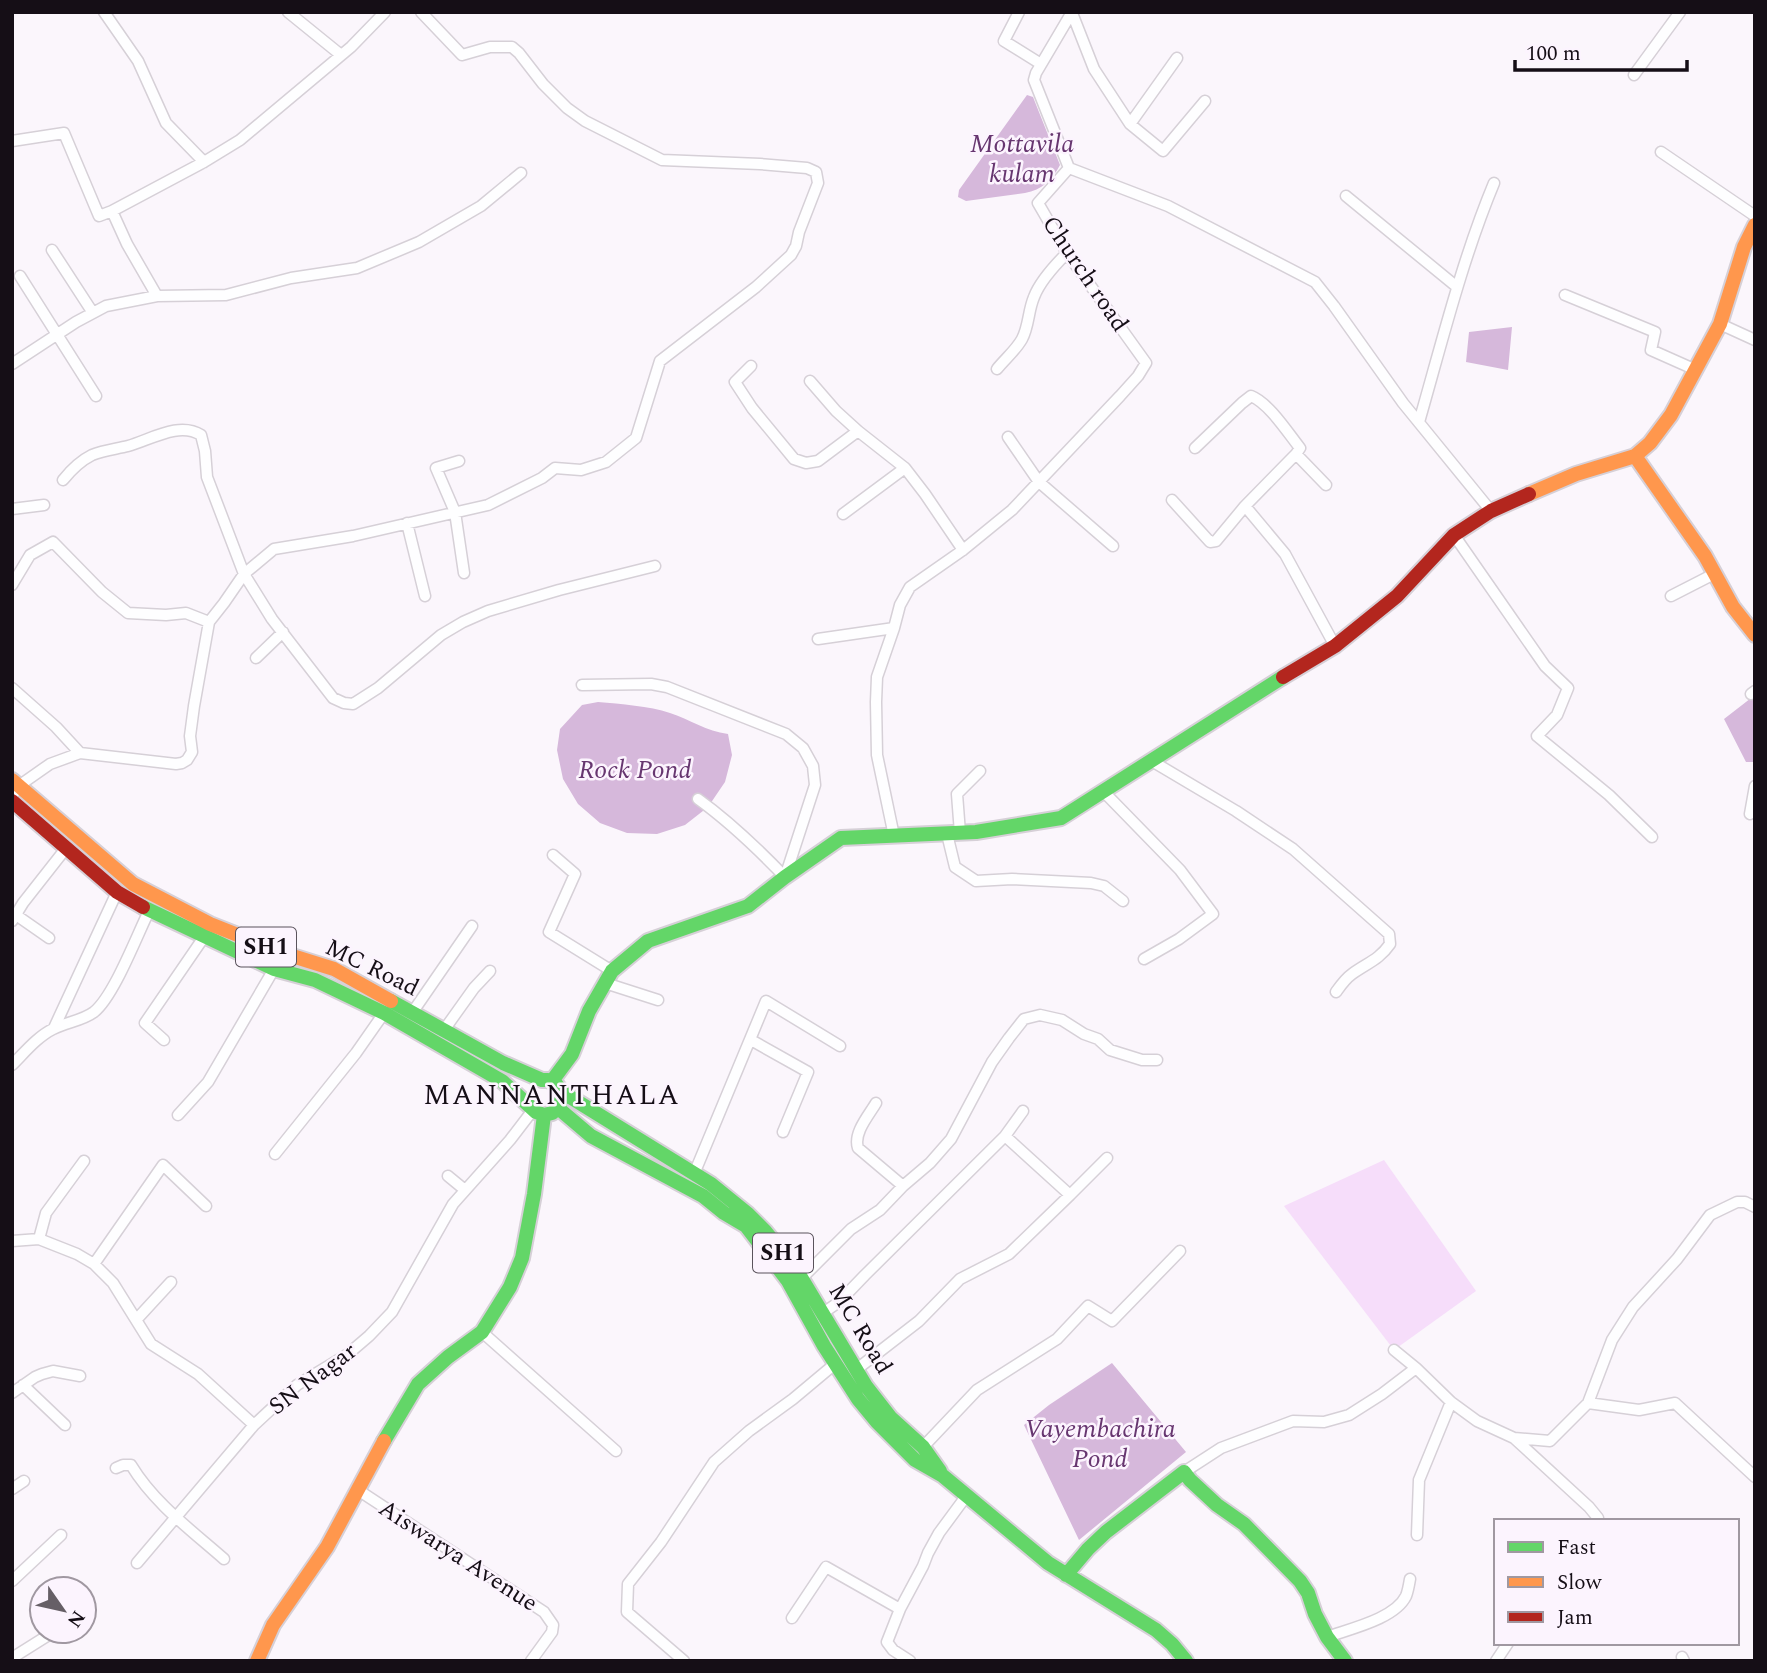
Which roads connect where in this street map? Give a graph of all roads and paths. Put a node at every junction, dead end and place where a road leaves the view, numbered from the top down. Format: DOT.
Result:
graph roads {
  1 [pos="104,12"];
  2 [pos="288,12"];
  3 [pos="385,12"];
  4 [pos="421,12"];
  5 [pos="1019,12"];
  6 [pos="1680,12"];
  7 [pos="1072,13"];
  8 [pos="341,55"];
  9 [pos="1177,58"];
  10 [pos="1041,64"];
  11 [pos="1634,75"];
  12 [pos="1205,102"];
  13 [pos="1130,124"];
  14 [pos="12,141"];
  15 [pos="1661,152"];
  16 [pos="204,162"];
  17 [pos="1069,168"];
  18 [pos="522,173"];
  19 [pos="1494,183"];
  20 [pos="1346,196"];
  21 [pos="112,211"];
  22 [pos="1755,216"];
  23 [pos="1755,225"];
  24 [pos="52,250"];
  25 [pos="1067,253"];
  26 [pos="20,276"];
  27 [pos="1457,286"];
  28 [pos="1565,295"];
  29 [pos="157,296"];
  30 [pos="93,313"];
  31 [pos="1720,324"];
  32 [pos="56,335"];
  33 [pos="1755,340"];
  34 [pos="12,364"];
  35 [pos="751,366"];
  36 [pos="997,369"];
  37 [pos="1696,370"];
  38 [pos="810,381"];
  39 [pos="96,396"];
  40 [pos="1419,422"];
  41 [pos="858,431"];
  42 [pos="1008,437"];
  43 [pos="1195,448"];
  44 [pos="1296,454"];
  45 [pos="1635,456"];
  46 [pos="459,461"];
  47 [pos="905,468"];
  48 [pos="63,480"];
  49 [pos="1039,482"];
  50 [pos="1326,485"];
  51 [pos="1172,500"];
  52 [pos="44,505"];
  53 [pos="1245,506"];
  54 [pos="12,509"];
  55 [pos="1491,511"];
  56 [pos="456,512"];
  57 [pos="842,514"];
  58 [pos="407,523"];
  59 [pos="1454,536"];
  60 [pos="1113,546"];
  61 [pos="963,550"];
  62 [pos="655,566"];
  63 [pos="464,573"];
  64 [pos="244,574"];
  65 [pos="1714,574"];
  66 [pos="12,585"];
  67 [pos="425,596"];
  68 [pos="1671,596"];
  69 [pos="209,622"];
  70 [pos="894,628"];
  71 [pos="283,632"];
  72 [pos="1755,635"];
  73 [pos="818,639"];
  74 [pos="1335,646"];
  75 [pos="256,658"];
  76 [pos="582,685"];
  77 [pos="13,690"];
  78 [pos="80,753"];
  79 [pos="1150,760"];
  80 [pos="980,771"];
  81 [pos="1755,786"];
  82 [pos="14,790"];
  83 [pos="1103,791"];
  84 [pos="698,799"];
  85 [pos="1750,814"];
  86 [pos="954,833"];
  87 [pos="894,836"];
  88 [pos="1651,837"];
  89 [pos="67,847"];
  90 [pos="553,855"];
  91 [pos="785,877"];
  92 [pos="117,892"];
  93 [pos="1123,901"];
  94 [pos="149,911"];
  95 [pos="14,918"];
  96 [pos="472,926"];
  97 [pos="207,930"];
  98 [pos="49,938"];
  99 [pos="1144,959"];
  100 [pos="274,969"];
  101 [pos="490,971"];
  102 [pos="608,977"];
  103 [pos="1336,992"];
  104 [pos="658,1000"];
  105 [pos="384,1013"];
  106 [pos="412,1013"];
  107 [pos="54,1028"];
  108 [pos="444,1030"];
  109 [pos="164,1040"];
  110 [pos="751,1040"];
  111 [pos="840,1046"];
  112 [pos="1157,1060"];
  113 [pos="12,1065"];
  114 [pos="552,1085"];
  115 [pos="876,1103"];
  116 [pos="558,1108"];
  117 [pos="535,1109"];
  118 [pos="1023,1111"];
  119 [pos="178,1115"];
  120 [pos="783,1132"];
  121 [pos="1005,1136"];
  122 [pos="275,1154"];
  123 [pos="1107,1158"];
  124 [pos="84,1161"];
  125 [pos="694,1174"];
  126 [pos="448,1176"];
  127 [pos="903,1186"];
  128 [pos="465,1190"];
  129 [pos="1070,1195"];
  130 [pos="206,1206"];
  131 [pos="1755,1207"];
  132 [pos="39,1239"];
  133 [pos="12,1241"];
  134 [pos="1180,1251"];
  135 [pos="94,1265"];
  136 [pos="802,1278"];
  137 [pos="172,1282"];
  138 [pos="823,1313"];
  139 [pos="136,1320"];
  140 [pos="482,1332"];
  141 [pos="1394,1350"];
  142 [pos="836,1363"];
  143 [pos="1416,1368"];
  144 [pos="857,1369"];
  145 [pos="80,1376"];
  146 [pos="23,1385"];
  147 [pos="12,1393"];
  148 [pos="1451,1402"];
  149 [pos="1588,1403"];
  150 [pos="65,1424"];
  151 [pos="254,1425"];
  152 [pos="1514,1438"];
  153 [pos="923,1447"];
  154 [pos="616,1451"];
  155 [pos="1754,1460"];
  156 [pos="1744,1466"];
  157 [pos="117,1468"];
  158 [pos="1185,1472"];
  159 [pos="943,1476"];
  160 [pos="1755,1477"];
  161 [pos="24,1481"];
  162 [pos="12,1489"];
  163 [pos="358,1490"];
  164 [pos="967,1495"];
  165 [pos="175,1516"];
  166 [pos="1598,1519"];
  167 [pos="61,1535"];
  168 [pos="1417,1535"];
  169 [pos="224,1559"];
  170 [pos="137,1563"];
  171 [pos="1066,1575"];
  172 [pos="1410,1579"];
  173 [pos="12,1581"];
  174 [pos="900,1609"];
  175 [pos="792,1618"];
  176 [pos="1327,1637"];
  177 [pos="33,1645"];
  178 [pos="1507,1645"];
  179 [pos="12,1658"];
  180 [pos="257,1661"];
  181 [pos="531,1661"];
  182 [pos="684,1661"];
  183 [pos="910,1661"];
  184 [pos="1186,1661"];
  185 [pos="1345,1661"];
  186 [pos="1496,1661"];
  1 -- 16 [label="street"];
  2 -- 8 [label="street"];
  3 -- 8 [label="street"];
  4 -- 56 [label="street"];
  5 -- 10 [label="street"];
  6 -- 11 [label="street"];
  7 -- 10 [label="street"];
  7 -- 13 [label="street"];
  8 -- 16 [label="street"];
  9 -- 13 [label="street"];
  10 -- 17 [label="street"];
  12 -- 13 [label="street"];
  14 -- 21 [label="street"];
  15 -- 22 [label="street"];
  16 -- 21 [label="street"];
  17 -- 25 [label="street, Church road"];
  17 -- 40 [label="street"];
  18 -- 29 [label="street"];
  19 -- 27 [label="street"];
  20 -- 27 [label="street"];
  21 -- 29 [label="street"];
  23 -- 31 [label="main road"];
  24 -- 30 [label="street"];
  25 -- 36 [label="street"];
  25 -- 49 [label="street, Church road"];
  26 -- 32 [label="street"];
  27 -- 40 [label="street"];
  28 -- 37 [label="street"];
  29 -- 30 [label="street"];
  30 -- 32 [label="street"];
  31 -- 33 [label="street"];
  31 -- 37 [label="main road"];
  32 -- 34 [label="street"];
  32 -- 39 [label="street"];
  35 -- 41 [label="street"];
  37 -- 45 [label="main road"];
  38 -- 41 [label="street"];
  40 -- 55 [label="street"];
  41 -- 47 [label="street"];
  42 -- 49 [label="street"];
  43 -- 44 [label="street"];
  44 -- 50 [label="street"];
  44 -- 53 [label="street"];
  45 -- 55 [label="main road"];
  45 -- 65 [label="main road"];
  46 -- 56 [label="street"];
  47 -- 57 [label="street"];
  47 -- 61 [label="street"];
  48 -- 64 [label="street"];
  49 -- 60 [label="street"];
  49 -- 61 [label="street, Church road"];
  51 -- 53 [label="street"];
  52 -- 54 [label="street"];
  53 -- 74 [label="street"];
  55 -- 59 [label="main road"];
  56 -- 58 [label="street"];
  56 -- 63 [label="street"];
  58 -- 64 [label="street"];
  58 -- 67 [label="street"];
  59 -- 74 [label="main road"];
  59 -- 88 [label="street"];
  61 -- 70 [label="street, Church road"];
  62 -- 71 [label="street"];
  64 -- 69 [label="street"];
  64 -- 71 [label="street"];
  65 -- 68 [label="street"];
  65 -- 72 [label="main road"];
  66 -- 69 [label="street"];
  69 -- 78 [label="street"];
  70 -- 73 [label="street"];
  70 -- 87 [label="street, Church road"];
  71 -- 75 [label="street"];
  74 -- 79 [label="main road"];
  76 -- 91 [label="street"];
  77 -- 78 [label="street"];
  78 -- 82 [label="street"];
  79 -- 83 [label="main road"];
  79 -- 103 [label="street"];
  80 -- 86 [label="street"];
  81 -- 85 [label="street"];
  82 -- 89 [label="main road, MC Road / SH1"];
  82 -- 97 [label="main road, MC Road / SH1"];
  83 -- 86 [label="main road"];
  83 -- 99 [label="street"];
  84 -- 91 [label="street"];
  86 -- 87 [label="main road"];
  86 -- 93 [label="street"];
  87 -- 91 [label="main road"];
  89 -- 92 [label="main road, MC Road / SH1"];
  89 -- 95 [label="street"];
  90 -- 102 [label="street"];
  91 -- 102 [label="main road"];
  92 -- 94 [label="main road, MC Road / SH1"];
  92 -- 107 [label="street"];
  94 -- 97 [label="main road, MC Road / SH1"];
  94 -- 107 [label="street"];
  95 -- 98 [label="street"];
  96 -- 106 [label="street"];
  97 -- 100 [label="main road, MC Road / SH1"];
  97 -- 106 [label="main road, MC Road / SH1"];
  97 -- 109 [label="street"];
  100 -- 105 [label="main road, MC Road / SH1"];
  100 -- 119 [label="street"];
  101 -- 108 [label="street"];
  102 -- 104 [label="street"];
  102 -- 114 [label="main road"];
  105 -- 117 [label="main road, MC Road / SH1"];
  105 -- 122 [label="street"];
  106 -- 108 [label="main road, MC Road / SH1"];
  107 -- 113 [label="street"];
  108 -- 114 [label="main road, MC Road / SH1"];
  110 -- 111 [label="street"];
  110 -- 120 [label="street"];
  110 -- 125 [label="street"];
  112 -- 127 [label="street"];
  114 -- 116 [label="main road"];
  114 -- 117 [label="main road"];
  114 -- 125 [label="main road, MC Road / SH1"];
  115 -- 127 [label="street"];
  116 -- 117 [label="main road"];
  116 -- 142 [label="main road, MC Road / SH1"];
  117 -- 128 [label="street, SN Nagar"];
  117 -- 140 [label="main road"];
  118 -- 121 [label="street"];
  121 -- 129 [label="street"];
  121 -- 138 [label="street"];
  123 -- 129 [label="street"];
  124 -- 132 [label="street"];
  125 -- 136 [label="main road, MC Road / SH1"];
  126 -- 128 [label="street"];
  127 -- 136 [label="street"];
  128 -- 151 [label="street, SN Nagar"];
  129 -- 144 [label="street"];
  130 -- 135 [label="street"];
  131 -- 149 [label="street"];
  132 -- 133 [label="street, SN Nagar"];
  132 -- 135 [label="street, SN Nagar"];
  134 -- 153 [label="street"];
  135 -- 139 [label="street, SN Nagar"];
  136 -- 138 [label="main road, MC Road / SH1"];
  137 -- 139 [label="street"];
  138 -- 144 [label="main road, MC Road / SH1"];
  139 -- 151 [label="street, SN Nagar"];
  140 -- 154 [label="street"];
  140 -- 163 [label="main road"];
  141 -- 143 [label="street"];
  142 -- 159 [label="main road, MC Road / SH1"];
  142 -- 182 [label="street"];
  143 -- 148 [label="street"];
  143 -- 158 [label="street"];
  144 -- 153 [label="main road, MC Road / SH1"];
  145 -- 146 [label="street"];
  146 -- 147 [label="street"];
  146 -- 150 [label="street"];
  148 -- 152 [label="street"];
  148 -- 168 [label="street"];
  149 -- 152 [label="street"];
  149 -- 156 [label="street"];
  151 -- 165 [label="street"];
  152 -- 166 [label="street"];
  153 -- 159 [label="main road, MC Road / SH1"];
  155 -- 156 [label="street"];
  156 -- 160 [label="street"];
  157 -- 165 [label="street"];
  158 -- 171 [label="main road"];
  158 -- 176 [label="main road"];
  159 -- 164 [label="main road, MC Road / SH1"];
  161 -- 162 [label="street"];
  163 -- 180 [label="main road"];
  163 -- 181 [label="street, Aiswarya Avenue"];
  164 -- 171 [label="main road, MC Road / SH1"];
  164 -- 174 [label="street"];
  165 -- 169 [label="street"];
  165 -- 170 [label="street"];
  167 -- 173 [label="street"];
  171 -- 184 [label="main road, MC Road / SH1"];
  172 -- 176 [label="street"];
  174 -- 175 [label="street"];
  174 -- 183 [label="street"];
  176 -- 185 [label="main road"];
  177 -- 179 [label="street"];
  178 -- 186 [label="street"];
}
